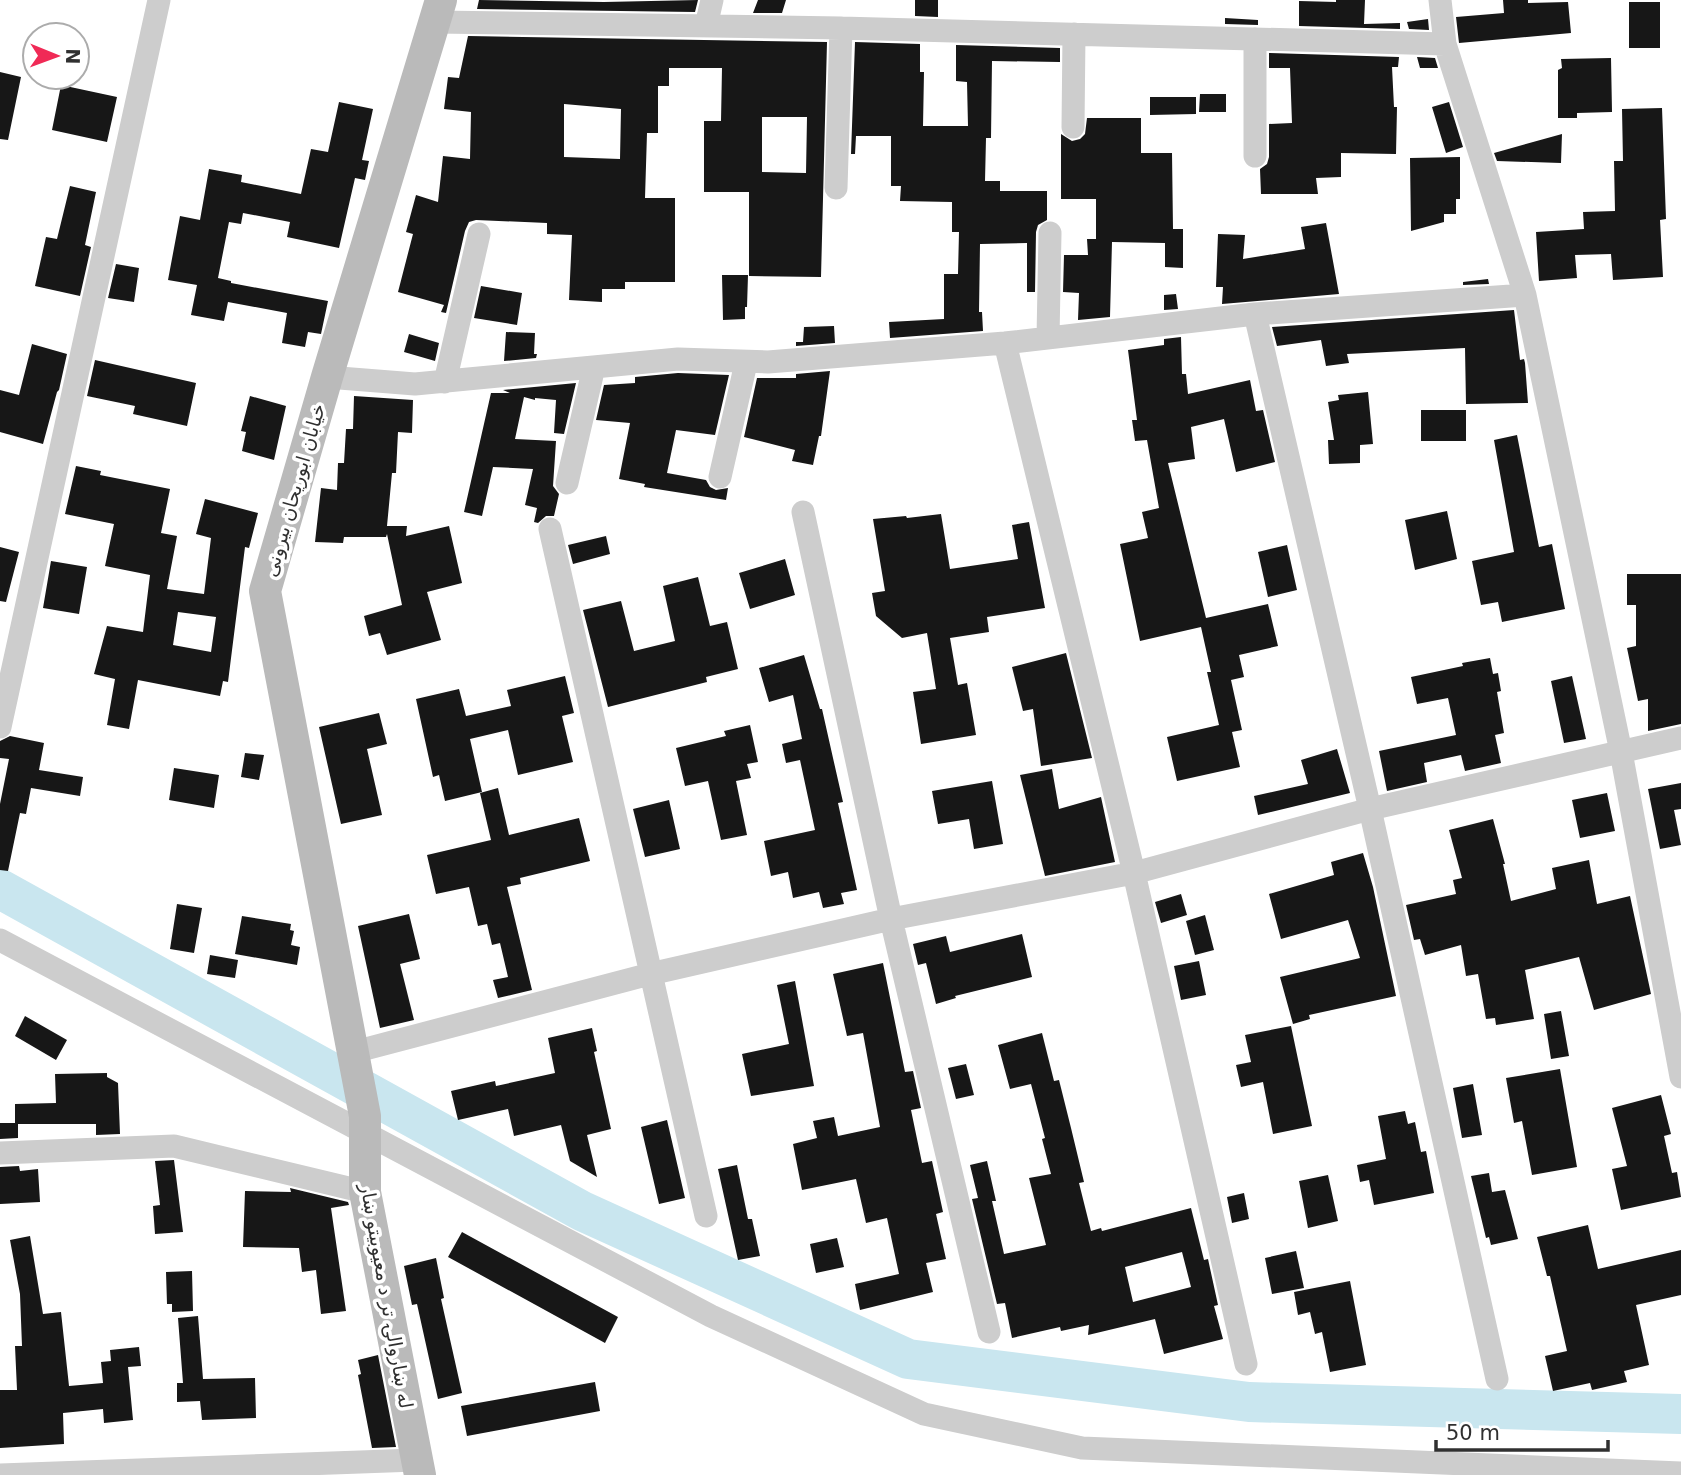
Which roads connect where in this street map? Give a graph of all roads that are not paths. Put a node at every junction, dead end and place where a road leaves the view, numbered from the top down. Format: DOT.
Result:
graph roads {
  1 [pos="159,0"];
  2 [pos="712,0"];
  3 [pos="1440,0"];
  4 [pos="438,11"];
  5 [pos="706,26"];
  6 [pos="841,28"];
  7 [pos="1074,34"];
  8 [pos="1255,39"];
  9 [pos="1445,44"];
  10 [pos="1073,127"];
  11 [pos="1255,156"];
  12 [pos="836,188"];
  13 [pos="1050,233"];
  14 [pos="479,234"];
  15 [pos="1525,295"];
  16 [pos="1255,314"];
  17 [pos="1048,338"];
  18 [pos="1005,343"];
  19 [pos="746,363"];
  20 [pos="594,367"];
  21 [pos="327,377"];
  22 [pos="445,382"];
  23 [pos="720,477"];
  24 [pos="567,483"];
  25 [pos="803,512"];
  26 [pos="550,529"];
  27 [pos="0,727"];
  28 [pos="1681,738"];
  29 [pos="1620,752"];
  30 [pos="1370,809"];
  31 [pos="1134,873"];
  32 [pos="891,919"];
  33 [pos="0,940"];
  34 [pos="650,974"];
  35 [pos="356,1063"];
  36 [pos="1681,1077"];
  37 [pos="366,1125"];
  38 [pos="0,1153"];
  39 [pos="365,1192"];
  40 [pos="706,1216"];
  41 [pos="989,1332"];
  42 [pos="1246,1364"];
  43 [pos="1497,1379"];
  44 [pos="418,1467"];
  45 [pos="1681,1473"];
  46 [pos="0,1475"];
  1 -- 27 [label="street"];
  2 -- 5 [label="street"];
  3 -- 9 [label="street"];
  4 -- 5 [label="street"];
  4 -- 21 [label="street, خیابان ابوریحان بیرونی"];
  5 -- 6 [label="street"];
  6 -- 7 [label="street"];
  6 -- 12 [label="street"];
  7 -- 8 [label="street"];
  7 -- 10 [label="street"];
  8 -- 9 [label="street"];
  8 -- 11 [label="street"];
  9 -- 15 [label="street"];
  13 -- 17 [label="street"];
  14 -- 22 [label="street"];
  15 -- 16 [label="street"];
  15 -- 29 [label="street"];
  16 -- 17 [label="street"];
  16 -- 30 [label="street"];
  17 -- 18 [label="street"];
  18 -- 19 [label="street"];
  18 -- 31 [label="street"];
  19 -- 20 [label="street"];
  19 -- 23 [label="street"];
  20 -- 22 [label="street"];
  20 -- 24 [label="street"];
  21 -- 22 [label="street"];
  21 -- 35 [label="street, خیابان ابوریحان بیرونی"];
  25 -- 32 [label="street"];
  26 -- 34 [label="street"];
  28 -- 29 [label="street"];
  29 -- 30 [label="street"];
  29 -- 36 [label="street"];
  30 -- 31 [label="street"];
  30 -- 43 [label="street"];
  31 -- 32 [label="street"];
  31 -- 42 [label="street"];
  32 -- 34 [label="street"];
  32 -- 41 [label="street"];
  33 -- 37 [label="street"];
  34 -- 35 [label="street"];
  34 -- 40 [label="street"];
  35 -- 37 [label="street, خیابان ابوریحان بیرونی"];
  37 -- 39 [label="street, له ښاروالۍ تر د معیوبیتو ښار"];
  37 -- 45 [label="street"];
  38 -- 39 [label="street"];
  39 -- 44 [label="street, له ښاروالۍ تر د معیوبیتو ښار"];
  44 -- 46 [label="street"];
}
